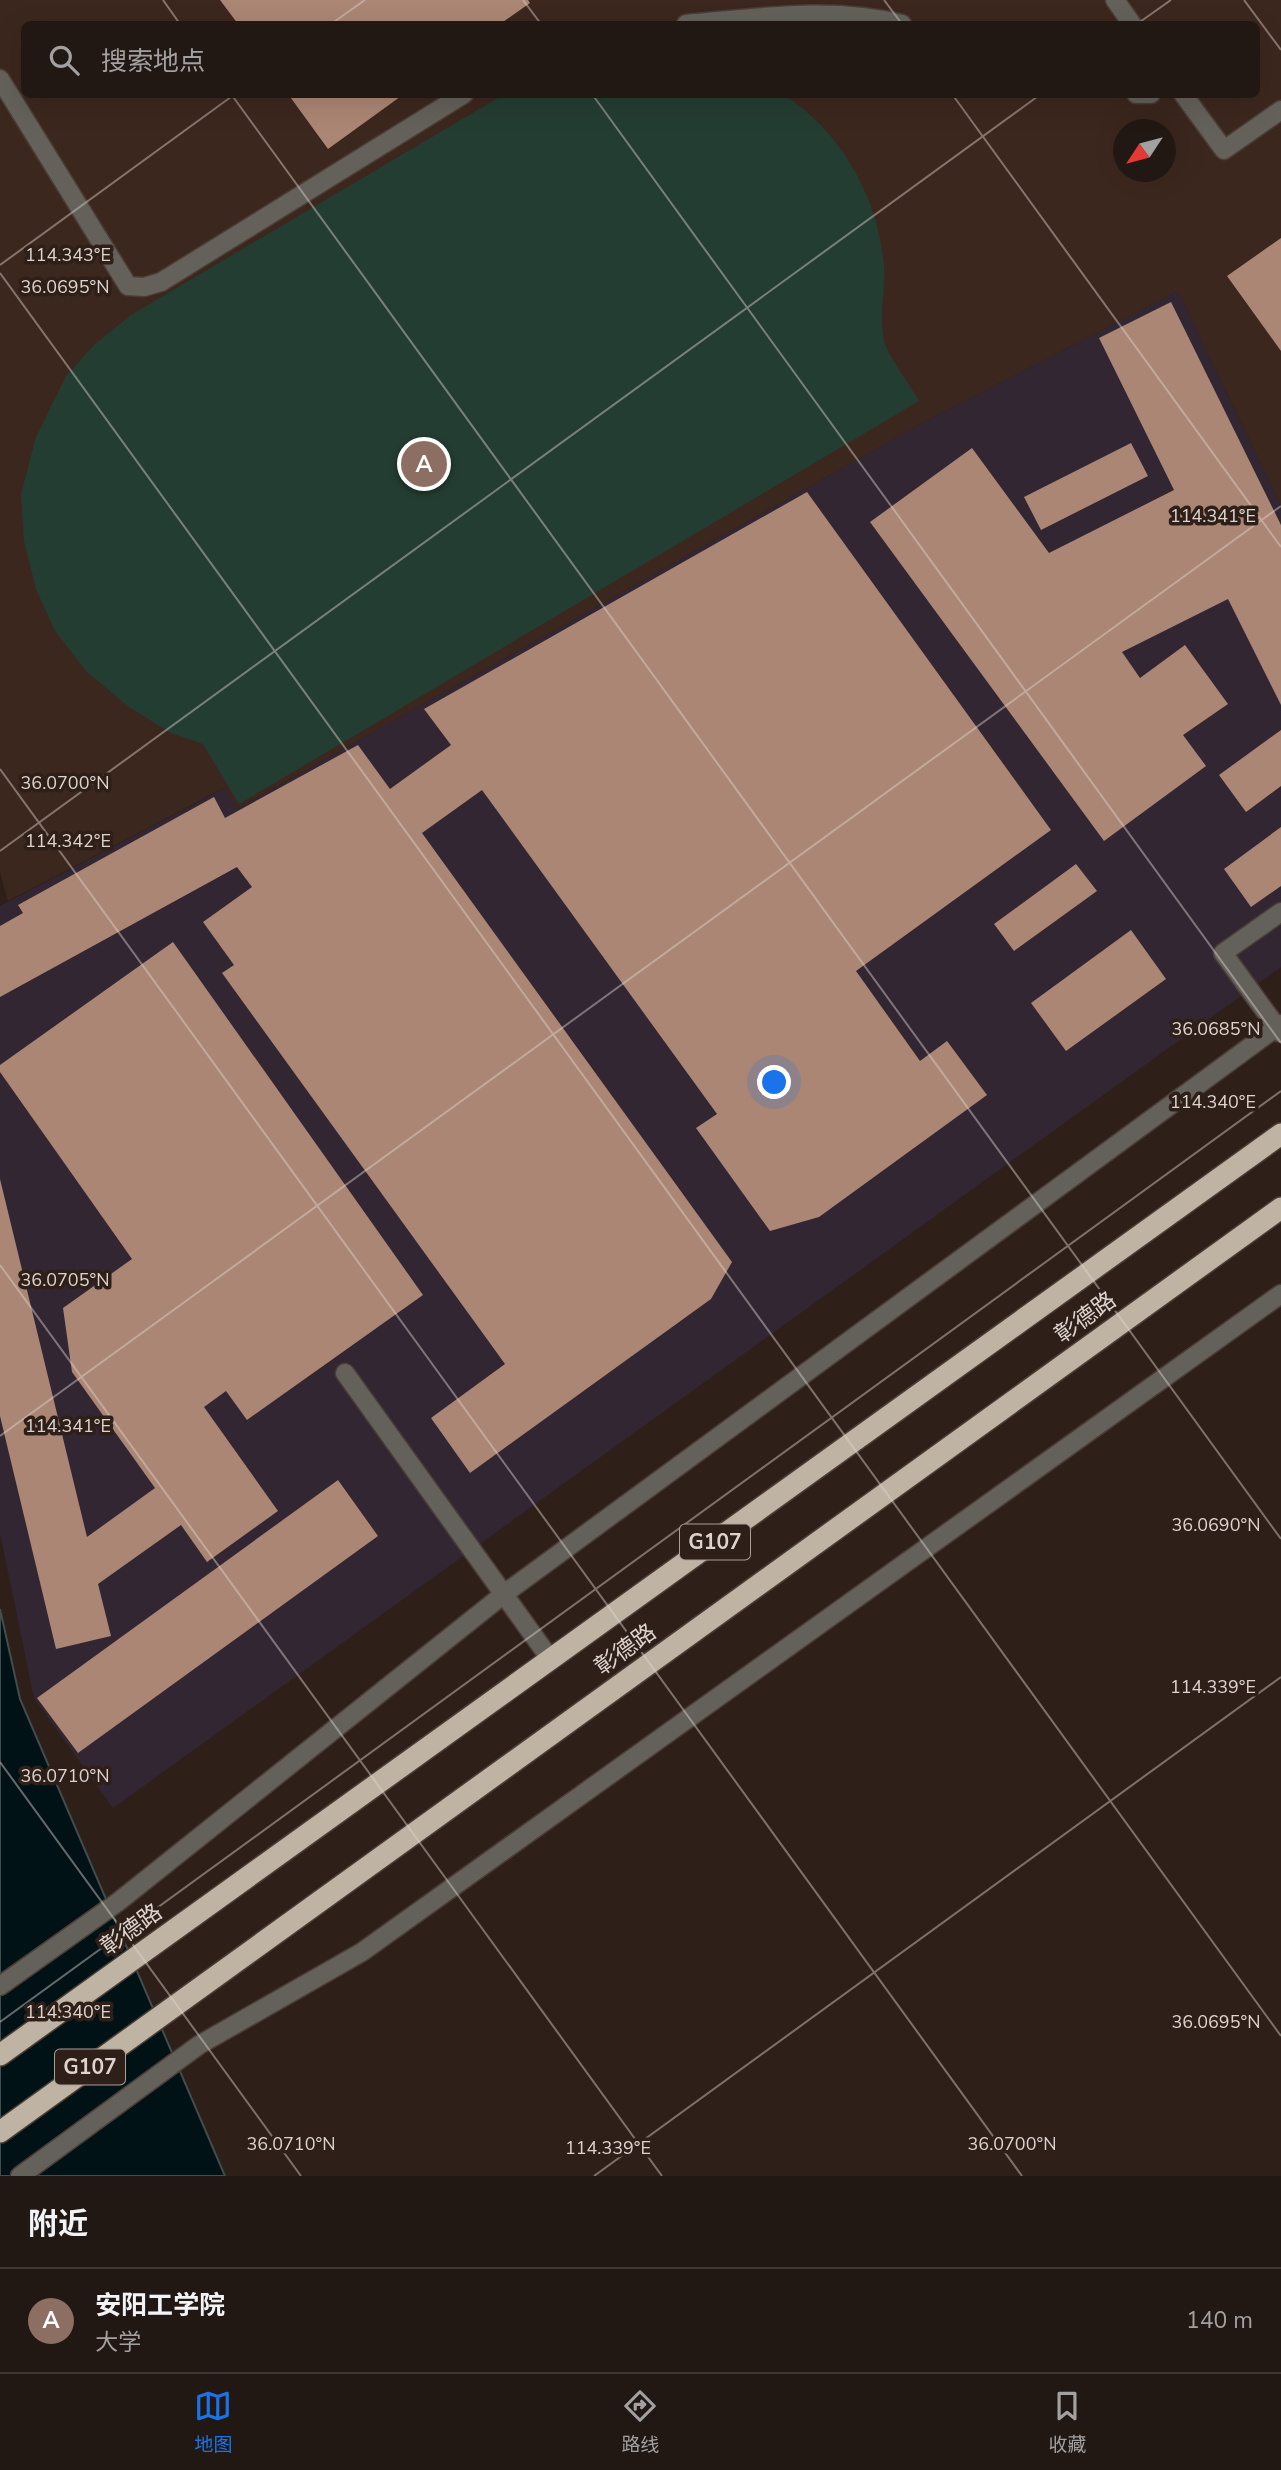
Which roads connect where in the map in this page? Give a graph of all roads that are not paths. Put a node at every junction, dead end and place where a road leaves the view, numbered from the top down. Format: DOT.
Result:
graph roads {
  1 [pos="1115,0"];
  2 [pos="721,21"];
  3 [pos="890,21"];
  4 [pos="1130,21"];
  5 [pos="0,79"];
  6 [pos="458,98"];
  7 [pos="1186,98"];
  8 [pos="1281,110"];
  9 [pos="1281,912"];
  10 [pos="1280,1028"];
  11 [pos="1281,1134"];
  12 [pos="1281,1208"];
  13 [pos="1281,1294"];
  14 [pos="345,1373"];
  15 [pos="504,1594"];
  16 [pos="551,1660"];
  17 [pos="0,1986"];
  18 [pos="0,2055"];
  19 [pos="0,2132"];
  20 [pos="20,2176"];
  1 -- 4 [label="street"];
  2 -- 3 [label="street"];
  5 -- 6 [label="street"];
  7 -- 8 [label="street"];
  9 -- 10 [label="street"];
  10 -- 15 [label="street"];
  11 -- 16 [label="highway, 彰德路 / G107"];
  12 -- 19 [label="highway, 彰德路 / G107"];
  13 -- 20 [label="street"];
  14 -- 15 [label="street"];
  15 -- 16 [label="street"];
  15 -- 17 [label="street"];
  16 -- 18 [label="highway, 彰德路 / G107"];
}
